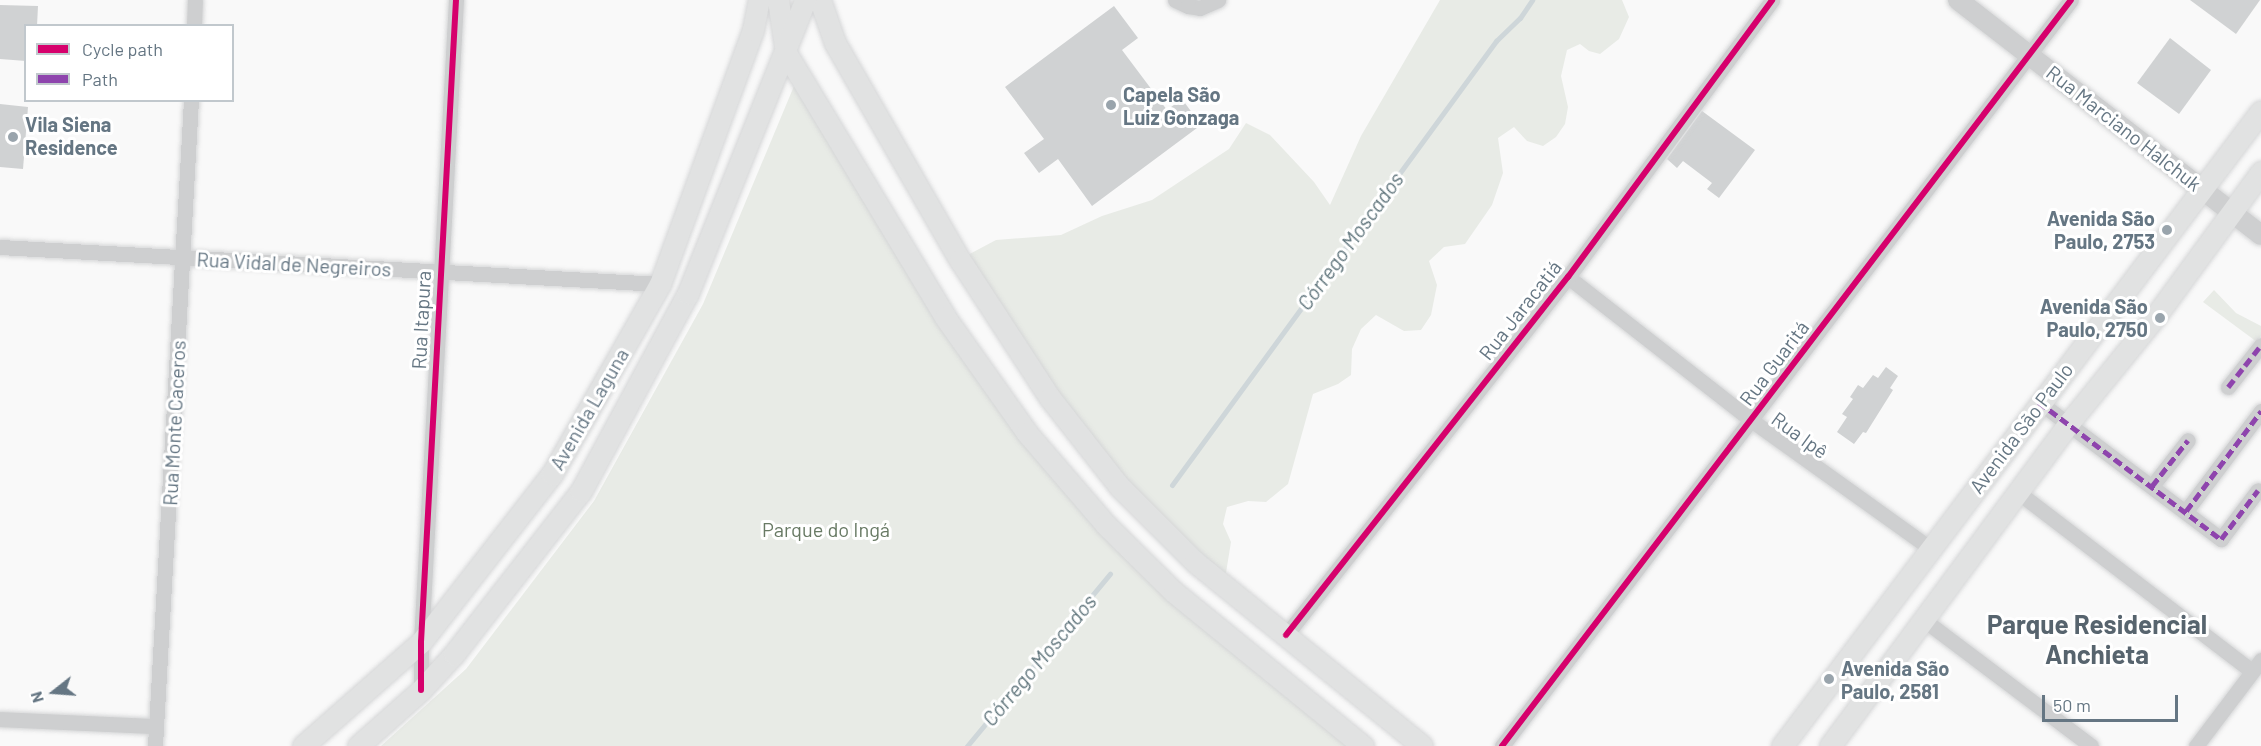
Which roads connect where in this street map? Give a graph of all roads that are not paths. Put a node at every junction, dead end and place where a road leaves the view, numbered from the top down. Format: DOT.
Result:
graph roads {
  1 [pos="195,0"];
  2 [pos="456,0"];
  3 [pos="759,0"];
  4 [pos="778,0"];
  5 [pos="805,0"];
  6 [pos="820,0"];
  7 [pos="1175,0"];
  8 [pos="1218,0"];
  9 [pos="1772,0"];
  10 [pos="1959,0"];
  11 [pos="2071,0"];
  12 [pos="194,24"];
  13 [pos="786,53"];
  14 [pos="2028,55"];
  15 [pos="191,102"];
  16 [pos="2261,111"];
  17 [pos="2261,172"];
  18 [pos="2202,189"];
  19 [pos="2231,212"];
  20 [pos="2261,235"];
  21 [pos="0,247"];
  22 [pos="183,257"];
  23 [pos="441,273"];
  24 [pos="1568,277"];
  25 [pos="660,284"];
  26 [pos="2261,345"];
  27 [pos="2229,387"];
  28 [pos="2039,402"];
  29 [pos="2261,411"];
  30 [pos="1751,420"];
  31 [pos="2068,424"];
  32 [pos="2188,440"];
  33 [pos="2152,486"];
  34 [pos="2258,490"];
  35 [pos="2019,493"];
  36 [pos="2186,511"];
  37 [pos="1931,549"];
  38 [pos="1924,620"];
  39 [pos="1286,635"];
  40 [pos="421,642"];
  41 [pos="2257,665"];
  42 [pos="421,690"];
  43 [pos="0,719"];
  44 [pos="156,726"];
  45 [pos="155,746"];
  46 [pos="303,746"];
  47 [pos="358,746"];
  48 [pos="1363,746"];
  49 [pos="1422,746"];
  50 [pos="1503,746"];
  51 [pos="1782,746"];
  52 [pos="1830,746"];
  53 [pos="2091,746"];
  54 [pos="2196,746"];
  1 -- 12 [label="street"];
  2 -- 23 [label="street, Rua Itapura"];
  3 -- 25 [label="main road, Avenida Laguna"];
  4 -- 13 [label="main road"];
  5 -- 13 [label="main road, Avenida Laguna"];
  6 -- 39 [label="main road"];
  7 -- 8 [label="street"];
  9 -- 24 [label="street, Rua Jaracatiá"];
  10 -- 14 [label="street, Rua Marciano Halchuk"];
  11 -- 14 [label="street, Rua Guaritá"];
  13 -- 42 [label="main road, Avenida Laguna"];
  13 -- 48 [label="main road"];
  14 -- 18 [label="street, Rua Marciano Halchuk"];
  14 -- 30 [label="street, Rua Guaritá"];
  15 -- 22 [label="street, Rua Monte Caceros"];
  16 -- 18 [label="main road, Avenida São Paulo"];
  17 -- 19 [label="main road, Avenida São Paulo"];
  18 -- 19 [label="street, Rua Marciano Halchuk"];
  18 -- 28 [label="main road, Avenida São Paulo"];
  19 -- 20 [label="street, Rua Marciano Halchuk"];
  19 -- 31 [label="main road, Avenida São Paulo"];
  21 -- 22 [label="street, Rua Vidal de Negreiros"];
  22 -- 23 [label="street, Rua Vidal de Negreiros"];
  22 -- 44 [label="street, Rua Monte Caceros"];
  23 -- 25 [label="street, Rua Vidal de Negreiros"];
  23 -- 40 [label="street, Rua Itapura"];
  24 -- 30 [label="street, Rua Ipê"];
  24 -- 39 [label="street, Rua Jaracatiá"];
  25 -- 40 [label="main road, Avenida Laguna"];
  26 -- 27 [label="street"];
  28 -- 31 [label="street"];
  28 -- 37 [label="main road, Avenida São Paulo"];
  29 -- 36 [label="street"];
  30 -- 37 [label="street, Rua Ipê"];
  30 -- 50 [label="street, Rua Guaritá"];
  31 -- 33 [label="street"];
  31 -- 35 [label="main road, Avenida São Paulo"];
  32 -- 33 [label="street"];
  33 -- 36 [label="street"];
  34 -- 36 [label="street"];
  35 -- 38 [label="main road, Avenida São Paulo"];
  35 -- 41 [label="street"];
  37 -- 51 [label="main road, Avenida São Paulo"];
  38 -- 52 [label="main road, Avenida São Paulo"];
  38 -- 53 [label="street"];
  39 -- 49 [label="main road"];
  40 -- 42 [label="street, Rua Itapura"];
  40 -- 46 [label="main road, Avenida Laguna"];
  41 -- 54 [label="street"];
  42 -- 47 [label="main road, Avenida Laguna"];
  43 -- 44 [label="street"];
  44 -- 45 [label="street, Rua Monte Caceros"];
}
